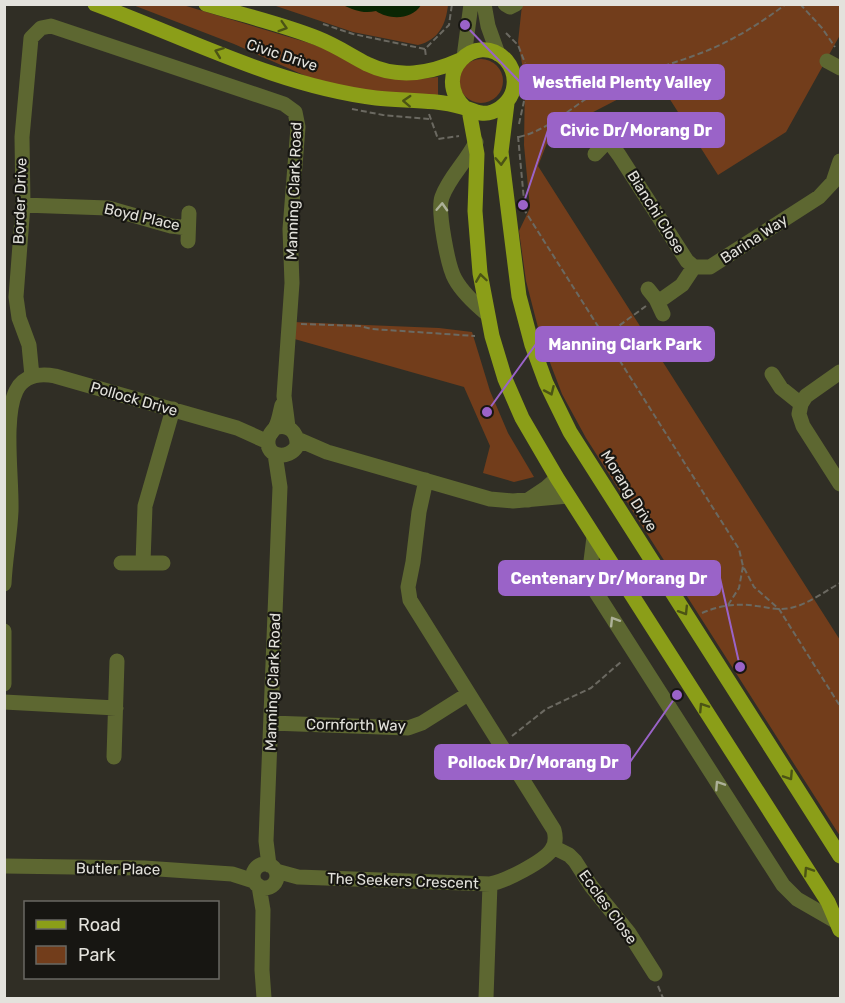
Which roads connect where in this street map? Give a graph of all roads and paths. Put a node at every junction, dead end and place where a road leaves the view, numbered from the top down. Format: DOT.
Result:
graph roads {
  1 [pos="95,4"];
  2 [pos="206,4"];
  3 [pos="452,4"];
  4 [pos="471,4"];
  5 [pos="484,4"];
  6 [pos="505,4"];
  7 [pos="516,4"];
  8 [pos="786,4"];
  9 [pos="800,4"];
  10 [pos="244,11"];
  11 [pos="320,23"];
  12 [pos="41,28"];
  13 [pos="835,47"];
  14 [pos="498,54"];
  15 [pos="462,58"];
  16 [pos="507,103"];
  17 [pos="467,109"];
  18 [pos="476,142"];
  19 [pos="595,154"];
  20 [pos="840,161"];
  21 [pos="23,205"];
  22 [pos="188,227"];
  23 [pos="694,267"];
  24 [pos="648,289"];
  25 [pos="660,308"];
  26 [pos="487,314"];
  27 [pos="288,323"];
  28 [pos="475,336"];
  29 [pos="605,336"];
  30 [pos="840,372"];
  31 [pos="772,374"];
  32 [pos="32,376"];
  33 [pos="801,404"];
  34 [pos="173,409"];
  35 [pos="282,441"];
  36 [pos="557,478"];
  37 [pos="426,480"];
  38 [pos="840,484"];
  39 [pos="568,496"];
  40 [pos="528,500"];
  41 [pos="594,537"];
  42 [pos="121,563"];
  43 [pos="143,563"];
  44 [pos="163,563"];
  45 [pos="743,566"];
  46 [pos="4,584"];
  47 [pos="728,605"];
  48 [pos="4,631"];
  49 [pos="117,661"];
  50 [pos="4,684"];
  51 [pos="468,694"];
  52 [pos="4,702"];
  53 [pos="840,706"];
  54 [pos="116,708"];
  55 [pos="271,723"];
  56 [pos="114,757"];
  57 [pos="553,847"];
  58 [pos="840,856"];
  59 [pos="4,866"];
  60 [pos="265,876"];
  61 [pos="490,884"];
  62 [pos="839,926"];
  63 [pos="655,974"];
  64 [pos="264,999"];
  65 [pos="486,999"];
  17 -- 1 [label="main road, Civic Drive, one-way"];
  2 -- 10 [label="main road, Civic Drive"];
  3 -- 11 [label="path"];
  4 -- 15 [label="street"];
  5 -- 14 [label="street"];
  6 -- 7 [label="street"];
  8 -- 29 [label="path"];
  9 -- 13 [label="path"];
  10 -- 15 [label="main road, Civic Drive, one-way"];
  12 -- 21 [label="street, Border Drive"];
  12 -- 27 [label="street, Manning Clark Road"];
  14 -- 15 [label="main road"];
  14 -- 16 [label="main road"];
  15 -- 17 [label="main road"];
  16 -- 17 [label="main road"];
  16 -- 58 [label="main road, Morang Drive, one-way"];
  17 -- 18 [label="main road"];
  26 -- 18 [label="main road, one-way"];
  26 -- 18 [label="street, one-way"];
  19 -- 23 [label="street, Bianchi Close"];
  20 -- 23 [label="street, Barina Way"];
  21 -- 22 [label="street, Boyd Place"];
  21 -- 32 [label="street, Border Drive"];
  23 -- 25 [label="street"];
  24 -- 25 [label="street"];
  25 -- 29 [label="path"];
  26 -- 36 [label="main road"];
  27 -- 28 [label="path"];
  27 -- 35 [label="street, Manning Clark Road"];
  29 -- 45 [label="path"];
  30 -- 33 [label="street"];
  31 -- 33 [label="street"];
  32 -- 34 [label="street, Pollock Drive"];
  32 -- 46 [label="street"];
  33 -- 38 [label="street"];
  34 -- 35 [label="street, Pollock Drive"];
  34 -- 43 [label="street"];
  35 -- 37 [label="street, Pollock Drive"];
  35 -- 55 [label="street, Manning Clark Road"];
  36 -- 39 [label="main road"];
  36 -- 40 [label="street"];
  37 -- 40 [label="street, Pollock Drive"];
  37 -- 51 [label="street"];
  39 -- 40 [label="street, Pollock Drive"];
  39 -- 41 [label="main road"];
  62 -- 41 [label="main road, one-way"];
  62 -- 41 [label="street, one-way"];
  42 -- 43 [label="street"];
  43 -- 44 [label="street"];
  45 -- 47 [label="path"];
  45 -- 53 [label="path"];
  48 -- 50 [label="street"];
  49 -- 54 [label="street"];
  51 -- 55 [label="street, Cornforth Way"];
  51 -- 57 [label="street"];
  52 -- 54 [label="street"];
  54 -- 56 [label="street"];
  55 -- 60 [label="street, Manning Clark Road"];
  57 -- 61 [label="street, The Seekers Crescent"];
  57 -- 63 [label="street, Eccles Close"];
  59 -- 60 [label="street, Butler Place"];
  60 -- 61 [label="street, The Seekers Crescent"];
  60 -- 64 [label="street, Manning Clark Road"];
  61 -- 65 [label="street"];
}
